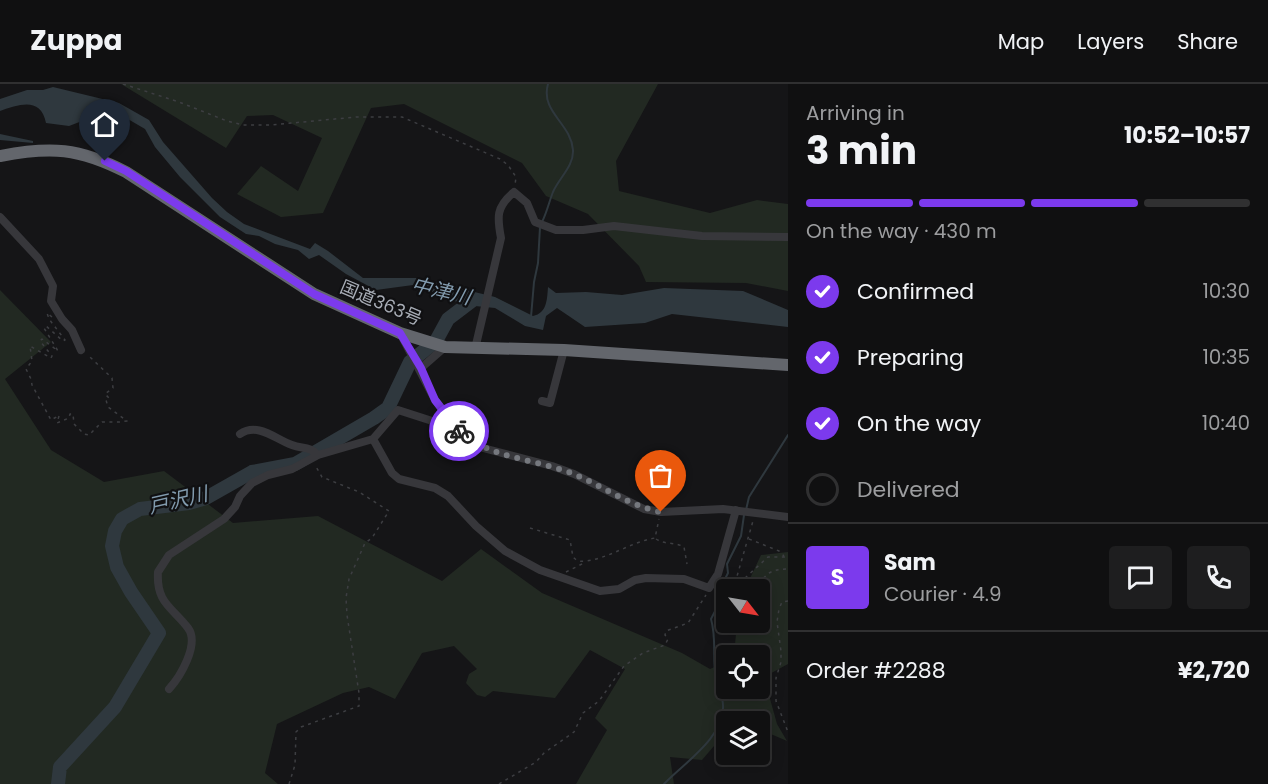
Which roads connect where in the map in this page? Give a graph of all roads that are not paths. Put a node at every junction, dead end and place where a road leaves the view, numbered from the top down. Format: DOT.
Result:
graph roads {
  1 [pos="0,156"];
  2 [pos="0,218"];
  3 [pos="788,237"];
  4 [pos="400,333"];
  5 [pos="476,344"];
  6 [pos="446,347"];
  7 [pos="81,350"];
  8 [pos="564,350"];
  9 [pos="788,365"];
  10 [pos="421,368"];
  11 [pos="542,401"];
  12 [pos="457,429"];
  13 [pos="240,434"];
  14 [pos="373,438"];
  15 [pos="318,455"];
  16 [pos="736,510"];
  17 [pos="788,517"];
  18 [pos="170,689"];
  1 -- 4 [label="highway, 国道363号"];
  2 -- 7 [label="street"];
  3 -- 5 [label="street"];
  4 -- 6 [label="highway, 国道363号"];
  4 -- 10 [label="street"];
  5 -- 6 [label="highway, 国道363号"];
  5 -- 8 [label="highway, 国道363号"];
  6 -- 10 [label="street"];
  8 -- 9 [label="highway, 国道363号"];
  8 -- 11 [label="street"];
  10 -- 12 [label="street"];
  12 -- 14 [label="street"];
  12 -- 16 [label="street"];
  13 -- 15 [label="street"];
  14 -- 15 [label="street"];
  14 -- 16 [label="street"];
  15 -- 18 [label="street"];
  16 -- 17 [label="street"];
}
